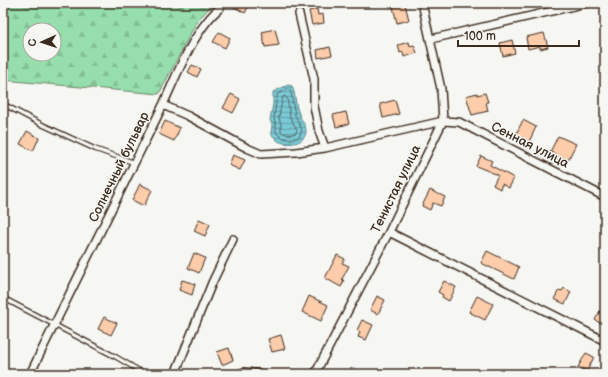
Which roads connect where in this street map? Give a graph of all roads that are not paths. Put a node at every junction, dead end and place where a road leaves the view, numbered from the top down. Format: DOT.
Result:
graph roads {
  1 [pos="422,3"];
  2 [pos="587,3"];
  3 [pos="220,8"];
  4 [pos="299,14"];
  5 [pos="431,39"];
  6 [pos="3,104"];
  7 [pos="163,105"];
  8 [pos="443,121"];
  9 [pos="326,148"];
  10 [pos="135,163"];
  11 [pos="605,197"];
  12 [pos="389,232"];
  13 [pos="233,239"];
  14 [pos="3,298"];
  15 [pos="55,325"];
  16 [pos="605,341"];
  17 [pos="30,374"];
  18 [pos="145,374"];
  19 [pos="176,374"];
  20 [pos="238,374"];
  21 [pos="263,374"];
  22 [pos="315,374"];
  1 -- 5 [label="street, Тенистая улица"];
  2 -- 5 [label="street"];
  3 -- 7 [label="street"];
  4 -- 9 [label="street"];
  5 -- 8 [label="street, Тенистая улица"];
  6 -- 10 [label="lane"];
  7 -- 9 [label="street, Солнечный бульвар"];
  7 -- 10 [label="street, Солнечный бульвар"];
  8 -- 9 [label="street, Солнечный бульвар"];
  8 -- 11 [label="street, Сенная улица"];
  8 -- 12 [label="street, Тенистая улица"];
  10 -- 15 [label="street, Солнечный бульвар"];
  12 -- 16 [label="street"];
  12 -- 22 [label="street, Тенистая улица"];
  13 -- 19 [label="street"];
  14 -- 15 [label="lane"];
  15 -- 17 [label="street, Солнечный бульвар"];
  15 -- 18 [label="lane"];
  20 -- 21 [label="street"];
}
